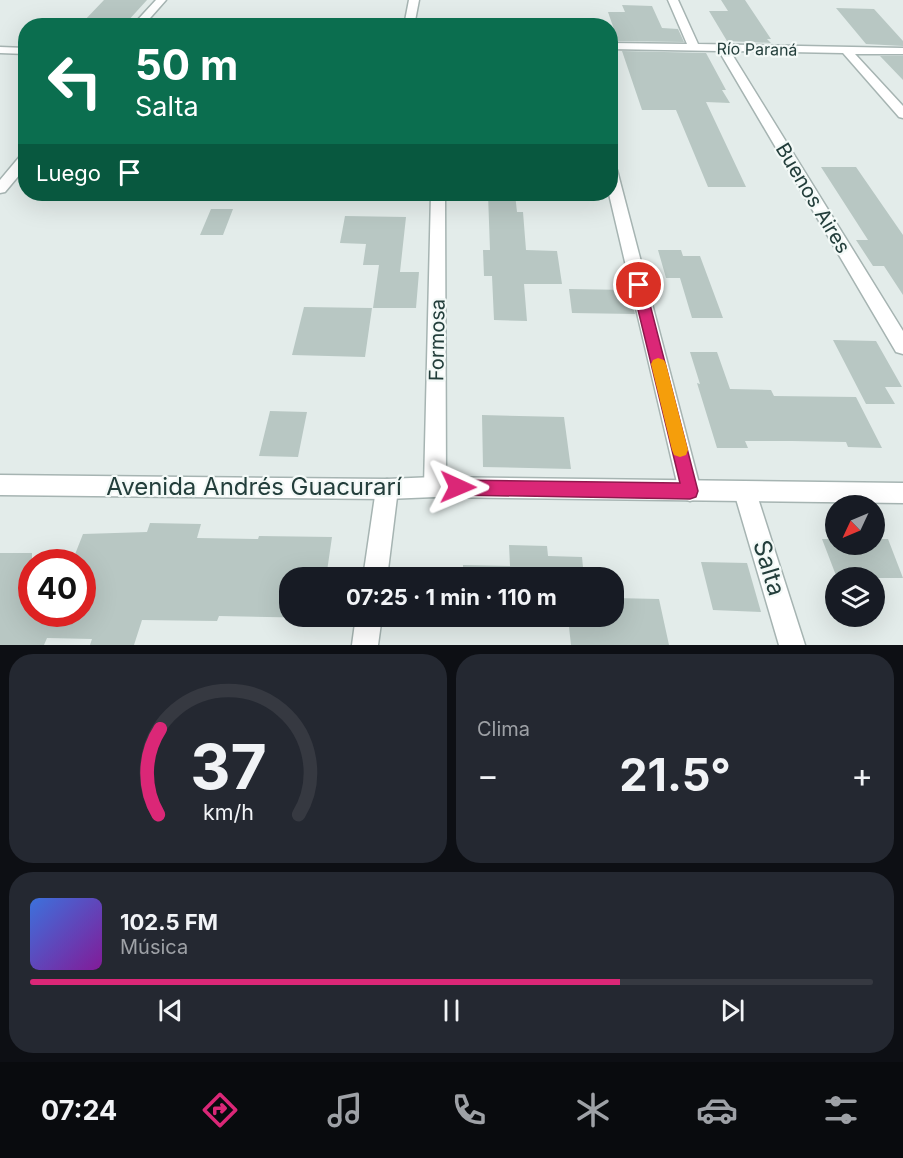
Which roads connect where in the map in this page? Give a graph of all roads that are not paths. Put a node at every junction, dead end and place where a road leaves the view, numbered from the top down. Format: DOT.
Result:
graph roads {
  1 [pos="161,0"];
  2 [pos="414,0"];
  3 [pos="673,0"];
  4 [pos="144,18"];
  5 [pos="411,18"];
  6 [pos="618,46"];
  7 [pos="695,49"];
  8 [pos="723,49"];
  9 [pos="0,50"];
  10 [pos="846,50"];
  11 [pos="18,51"];
  12 [pos="903,51"];
  13 [pos="903,114"];
  14 [pos="18,166"];
  15 [pos="18,179"];
  16 [pos="3,182"];
  17 [pos="438,201"];
  18 [pos="618,201"];
  19 [pos="903,347"];
  20 [pos="0,485"];
  21 [pos="435,487"];
  22 [pos="387,489"];
  23 [pos="690,491"];
  24 [pos="745,492"];
  25 [pos="903,493"];
  26 [pos="376,567"];
  27 [pos="367,627"];
  28 [pos="365,645"];
  29 [pos="792,645"];
  1 -- 4 [label="street"];
  2 -- 5 [label="street"];
  3 -- 7 [label="street"];
  6 -- 7 [label="street, Río Paraná"];
  7 -- 8 [label="street, Río Paraná"];
  8 -- 10 [label="street, Río Paraná"];
  8 -- 19 [label="street, Buenos Aires"];
  9 -- 11 [label="street"];
  10 -- 12 [label="street, Río Paraná"];
  10 -- 13 [label="street"];
  14 -- 16 [label="street"];
  15 -- 16 [label="street"];
  17 -- 21 [label="street, Formosa"];
  18 -- 23 [label="street"];
  20 -- 22 [label="street, Avenida Andrés Guacurarí"];
  21 -- 22 [label="street, Avenida Andrés Guacurarí"];
  21 -- 23 [label="street, Avenida Andrés Guacurarí"];
  22 -- 26 [label="street"];
  23 -- 24 [label="street, Avenida Andrés Guacurarí"];
  24 -- 25 [label="street, Avenida Andrés Guacurarí"];
  24 -- 29 [label="street, Salta"];
  27 -- 28 [label="street"];
}
